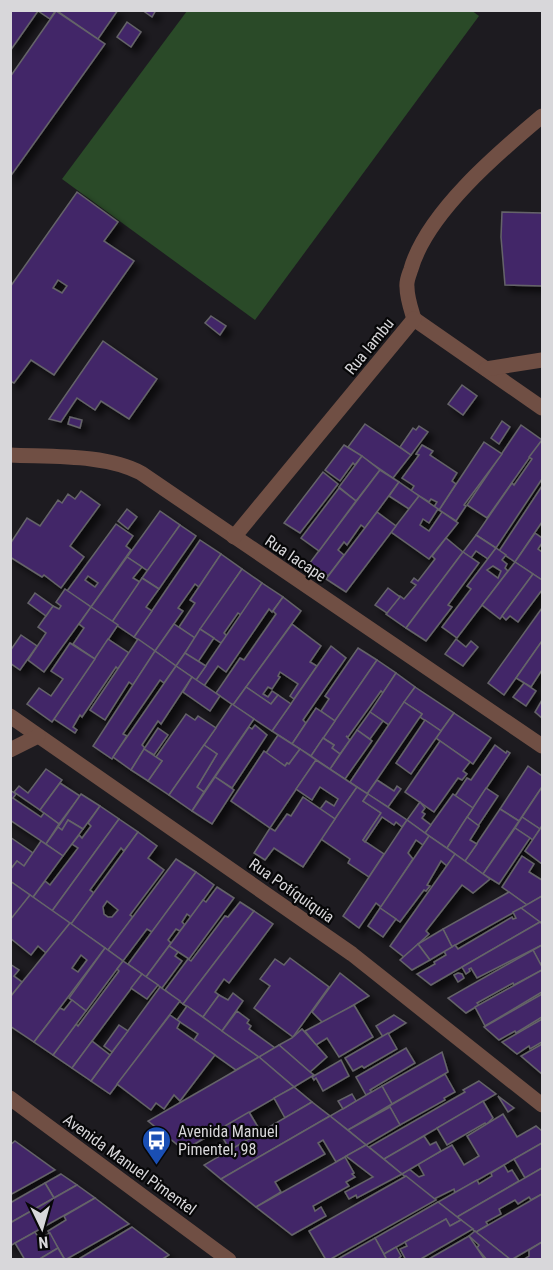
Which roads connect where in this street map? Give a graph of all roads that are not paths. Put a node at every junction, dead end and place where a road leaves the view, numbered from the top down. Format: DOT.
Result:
graph roads {
  1 [pos="543,116"];
  2 [pos="414,319"];
  3 [pos="543,360"];
  4 [pos="486,369"];
  5 [pos="543,408"];
  6 [pos="10,455"];
  7 [pos="234,537"];
  8 [pos="10,716"];
  9 [pos="38,736"];
  10 [pos="543,746"];
  11 [pos="10,750"];
  12 [pos="10,1098"];
  13 [pos="543,1105"];
  14 [pos="229,1260"];
  1 -- 2 [label="street, Rua Iambu"];
  2 -- 4 [label="street"];
  2 -- 7 [label="street, Rua Iambu"];
  3 -- 4 [label="street"];
  4 -- 5 [label="street"];
  6 -- 7 [label="street, Rua Iacape"];
  7 -- 10 [label="street, Rua Iacape"];
  8 -- 9 [label="street, Rua Potíquiquia"];
  9 -- 11 [label="street"];
  9 -- 13 [label="street, Rua Potíquiquia"];
  12 -- 14 [label="street, Avenida Manuel Pimentel"];
}
